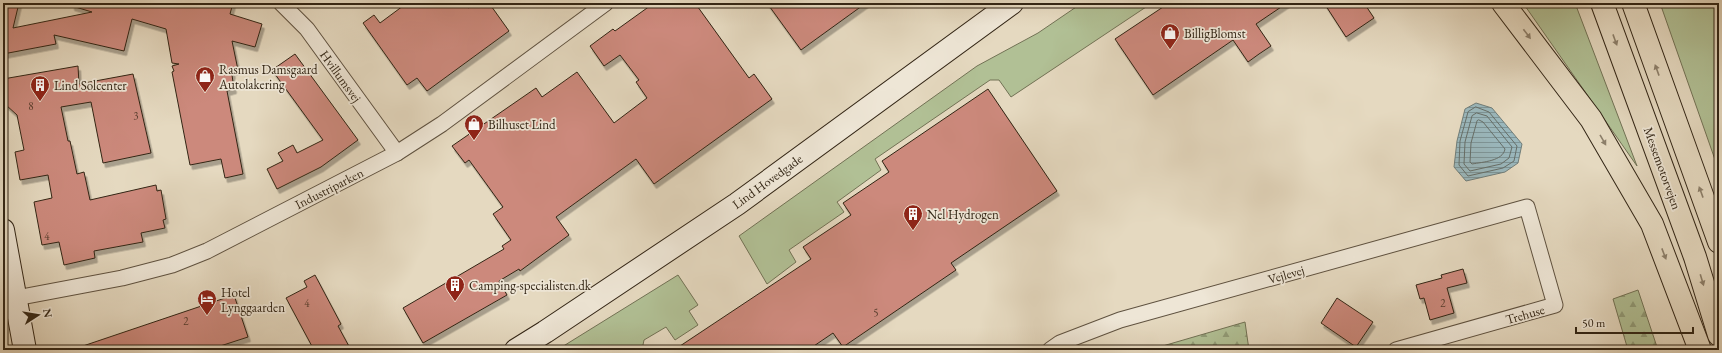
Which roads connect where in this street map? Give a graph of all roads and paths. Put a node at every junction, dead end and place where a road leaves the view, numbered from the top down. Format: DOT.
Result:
graph roads {
  1 [pos="281,3"];
  2 [pos="606,3"];
  3 [pos="1012,3"];
  4 [pos="1503,3"];
  5 [pos="1602,3"];
  6 [pos="1633,3"];
  7 [pos="397,153"];
  8 [pos="1527,207"];
  9 [pos="3,230"];
  10 [pos="1719,242"];
  11 [pos="16,298"];
  12 [pos="1719,335"];
  13 [pos="25,350"];
  14 [pos="516,350"];
  15 [pos="1050,350"];
  16 [pos="1396,350"];
  17 [pos="1700,350"];
  1 -- 7 [label="street, Hvillumsvej"];
  2 -- 7 [label="street, Industriparken"];
  3 -- 14 [label="main road, Lind Hovedgade"];
  4 -- 17 [label="highway, one-way"];
  5 -- 12 [label="highway, Messemotorvejen, one-way"];
  10 -- 6 [label="highway, one-way"];
  7 -- 11 [label="street, Industriparken"];
  8 -- 15 [label="street, Vejlevej"];
  8 -- 16 [label="street, Trehuse"];
  9 -- 11 [label="main road"];
  11 -- 13 [label="main road"];
}
